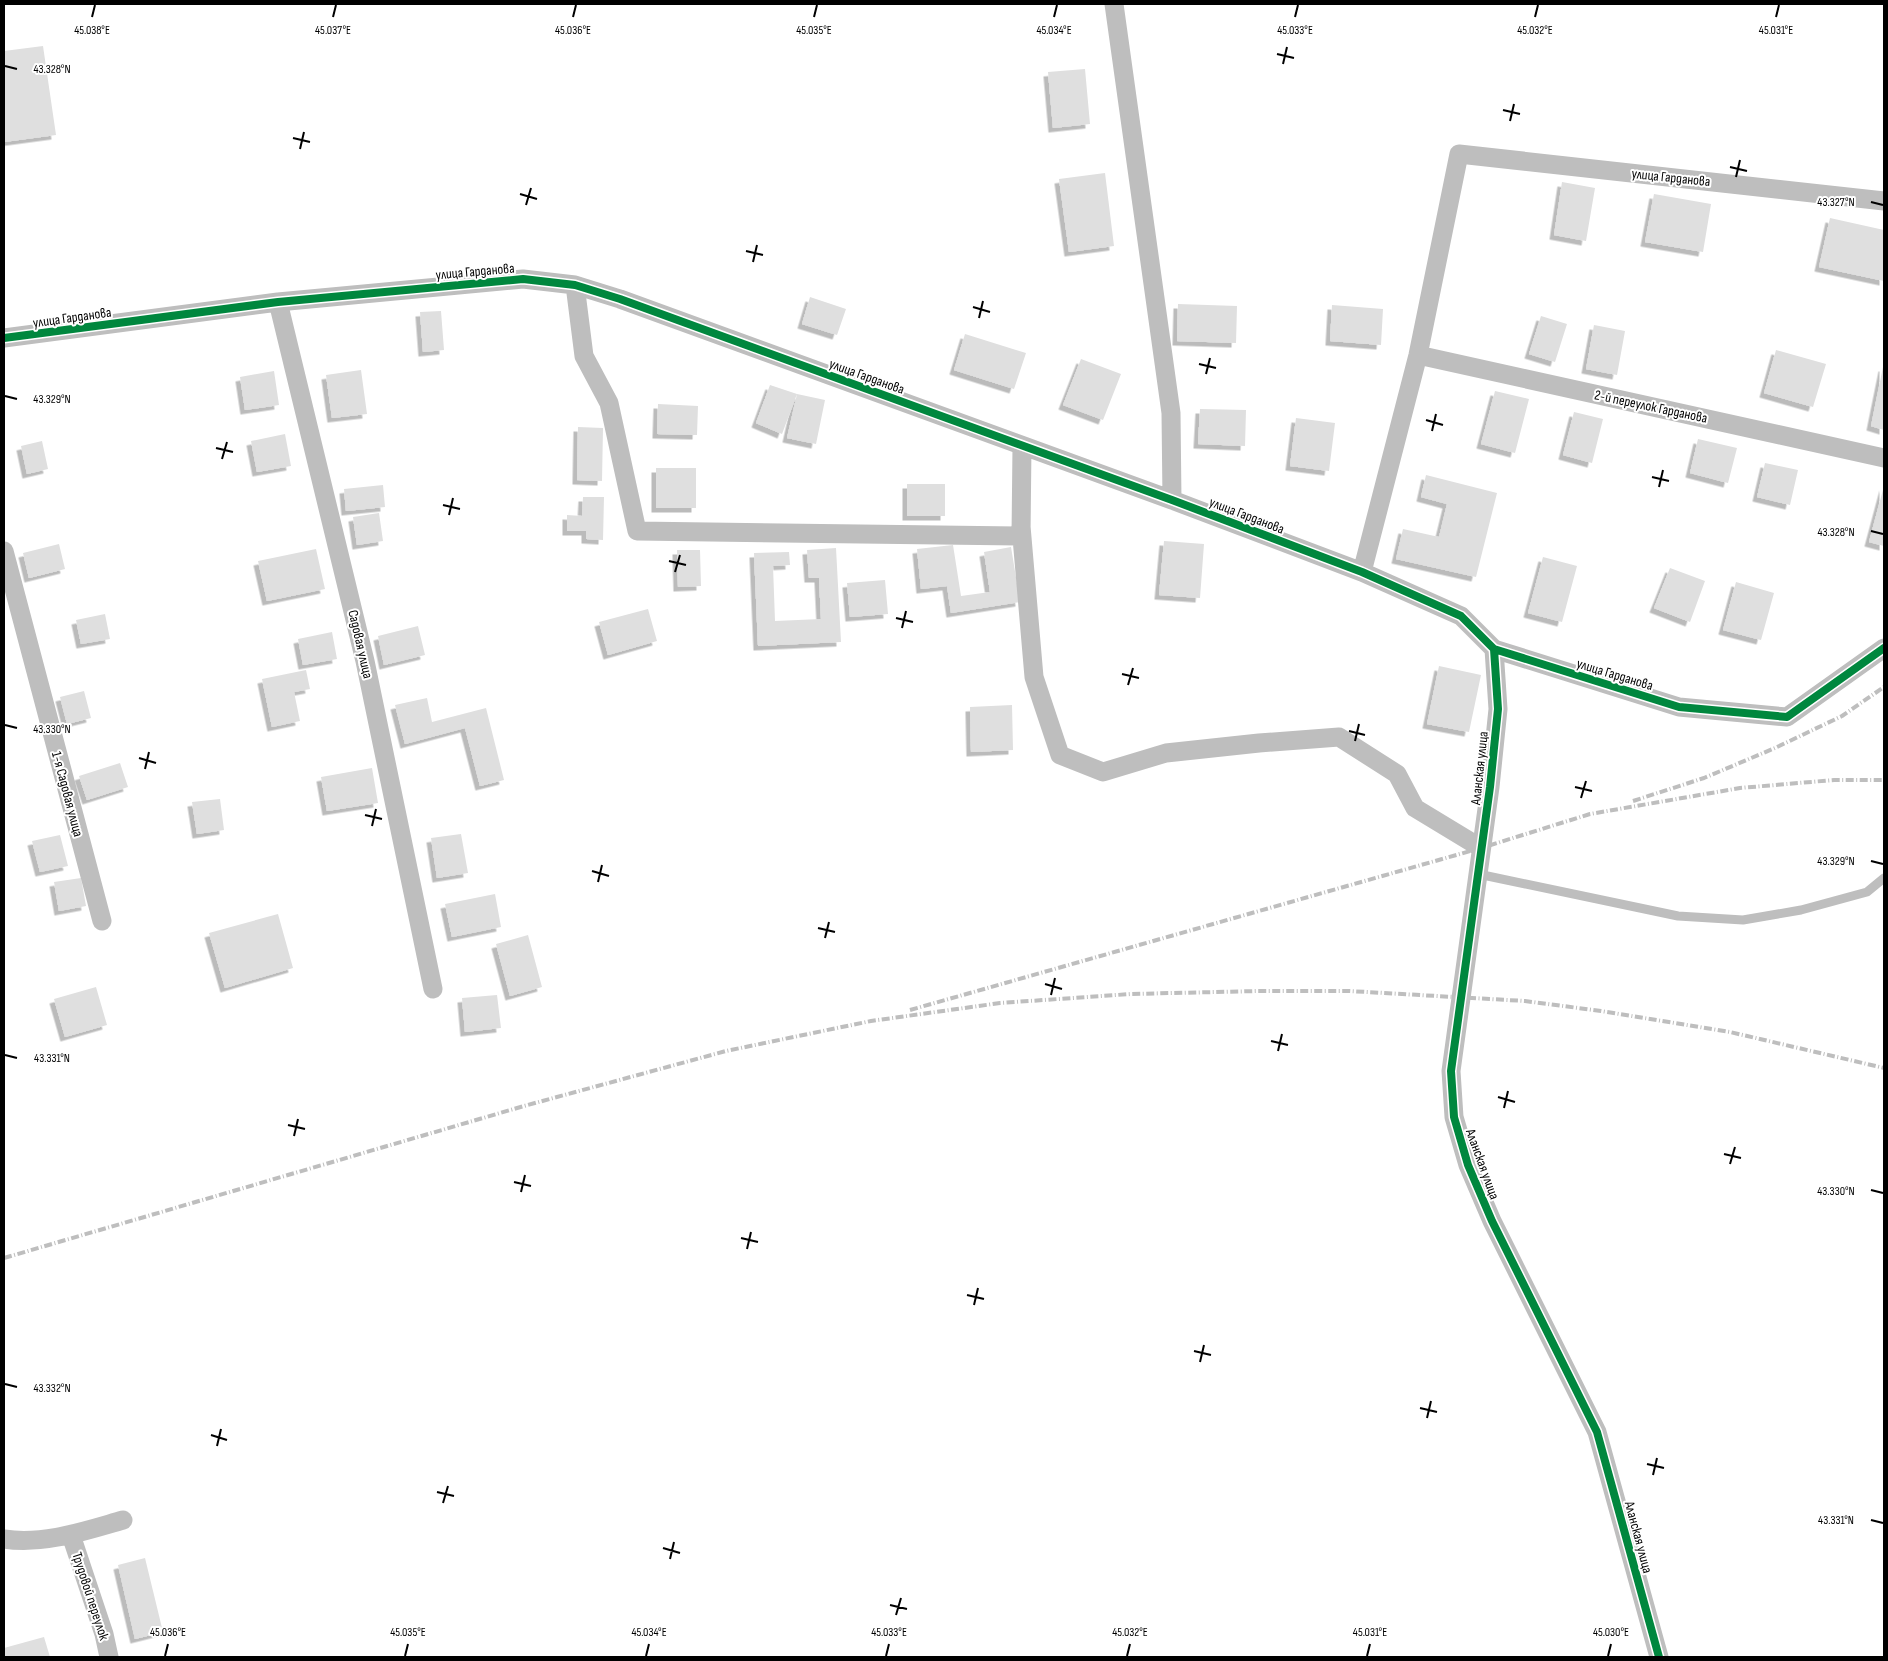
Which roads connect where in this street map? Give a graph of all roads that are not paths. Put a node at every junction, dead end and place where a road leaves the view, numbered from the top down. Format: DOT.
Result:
graph roads {
  1 [pos="1114,4"];
  2 [pos="1884,201"];
  3 [pos="575,285"];
  4 [pos="278,302"];
  5 [pos="4,338"];
  6 [pos="1418,355"];
  7 [pos="1022,446"];
  8 [pos="1884,458"];
  9 [pos="1172,500"];
  10 [pos="1021,526"];
  11 [pos="4,551"];
  12 [pos="1362,572"];
  13 [pos="1494,648"];
  14 [pos="1884,648"];
  15 [pos="1482,848"];
  16 [pos="1478,874"];
  17 [pos="1884,878"];
  18 [pos="102,921"];
  19 [pos="433,989"];
  20 [pos="123,1520"];
  21 [pos="71,1535"];
  22 [pos="4,1539"];
  23 [pos="109,1657"];
  24 [pos="1659,1657"];
  1 -- 9 [label="street"];
  2 -- 6 [label="street, улица Гарданова"];
  3 -- 4 [label="street, улица Гарданова"];
  3 -- 7 [label="street, улица Гарданова"];
  3 -- 10 [label="street"];
  4 -- 5 [label="street, улица Гарданова"];
  4 -- 19 [label="street, Садовая улица"];
  6 -- 8 [label="street, 2-й переулок Гарданова"];
  6 -- 12 [label="street"];
  7 -- 9 [label="street, улица Гарданова"];
  7 -- 10 [label="street"];
  9 -- 12 [label="street, улица Гарданова"];
  10 -- 15 [label="street"];
  11 -- 18 [label="street, 1-я Садовая улица"];
  12 -- 13 [label="street, улица Гарданова"];
  13 -- 14 [label="street, улица Гарданова"];
  13 -- 15 [label="street, Аланская улица"];
  15 -- 16 [label="street, Аланская улица"];
  16 -- 17 [label="lane"];
  16 -- 24 [label="street, Аланская улица"];
  20 -- 21 [label="street, Трудовой переулок"];
  21 -- 22 [label="street, Трудовой переулок"];
  21 -- 23 [label="street, Трудовой переулок"];
}
